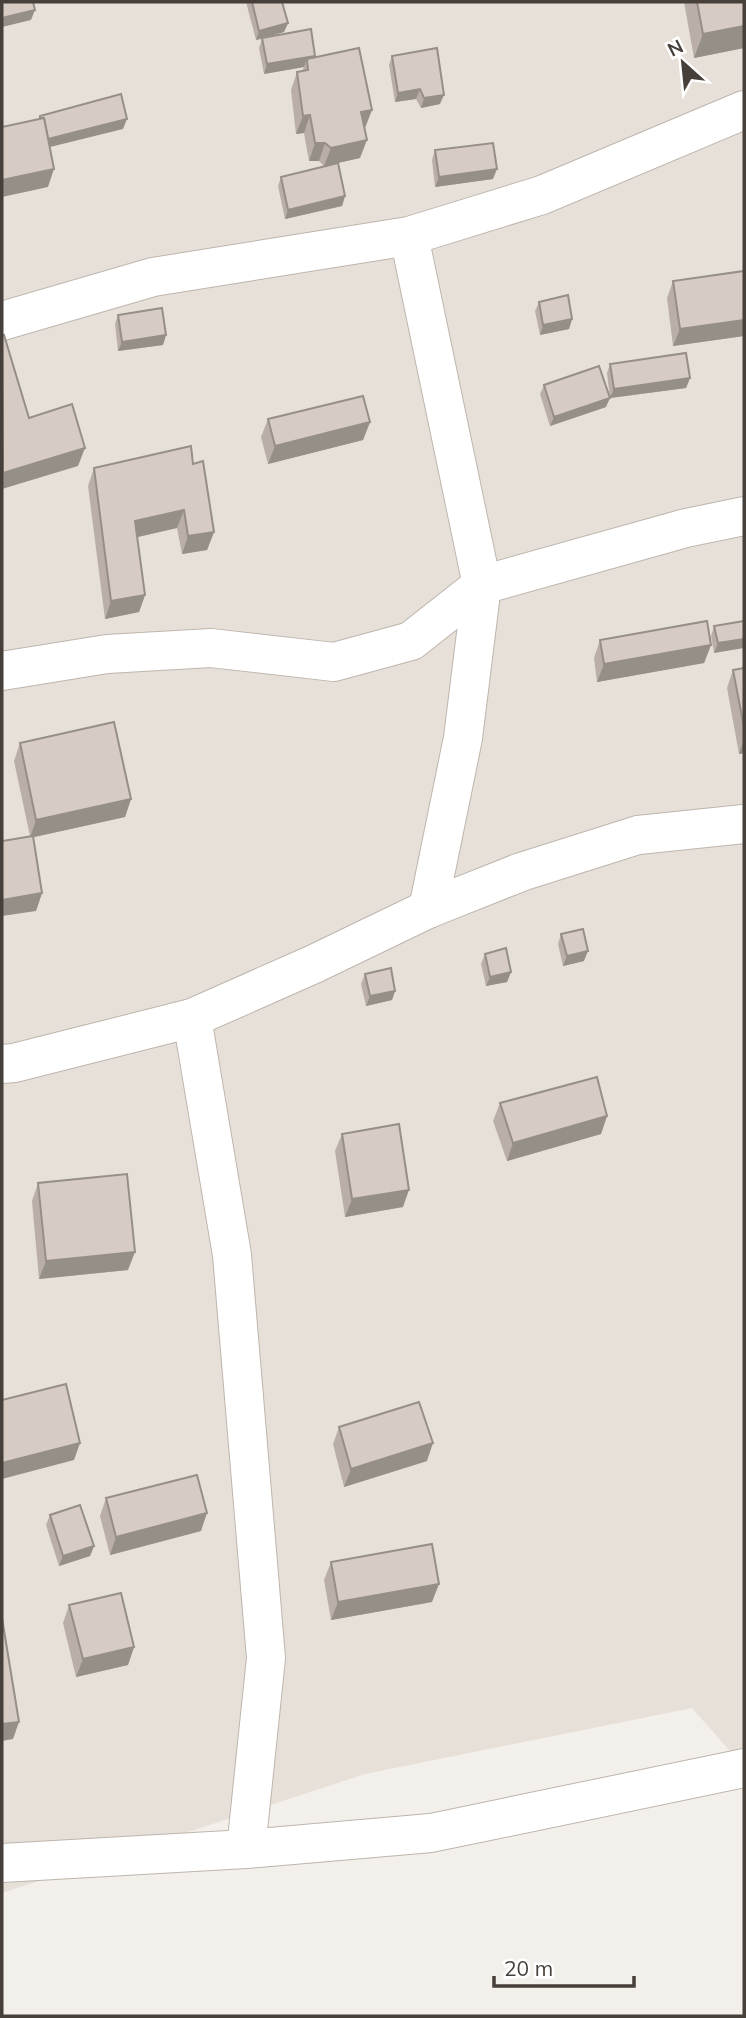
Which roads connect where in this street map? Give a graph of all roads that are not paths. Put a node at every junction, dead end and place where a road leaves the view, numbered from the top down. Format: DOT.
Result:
graph roads {
  1 [pos="744,110"];
  2 [pos="409,236"];
  3 [pos="2,321"];
  4 [pos="744,516"];
  5 [pos="482,585"];
  6 [pos="2,671"];
  7 [pos="744,824"];
  8 [pos="428,909"];
  9 [pos="192,1018"];
  10 [pos="2,1063"];
  11 [pos="744,1768"];
  12 [pos="246,1849"];
  13 [pos="2,1863"];
  1 -- 2 [label="street"];
  2 -- 3 [label="street"];
  2 -- 5 [label="street"];
  4 -- 5 [label="street"];
  5 -- 6 [label="street"];
  5 -- 8 [label="street"];
  7 -- 8 [label="street"];
  8 -- 9 [label="street"];
  9 -- 10 [label="street"];
  9 -- 12 [label="street"];
  11 -- 12 [label="street"];
  12 -- 13 [label="street"];
}
